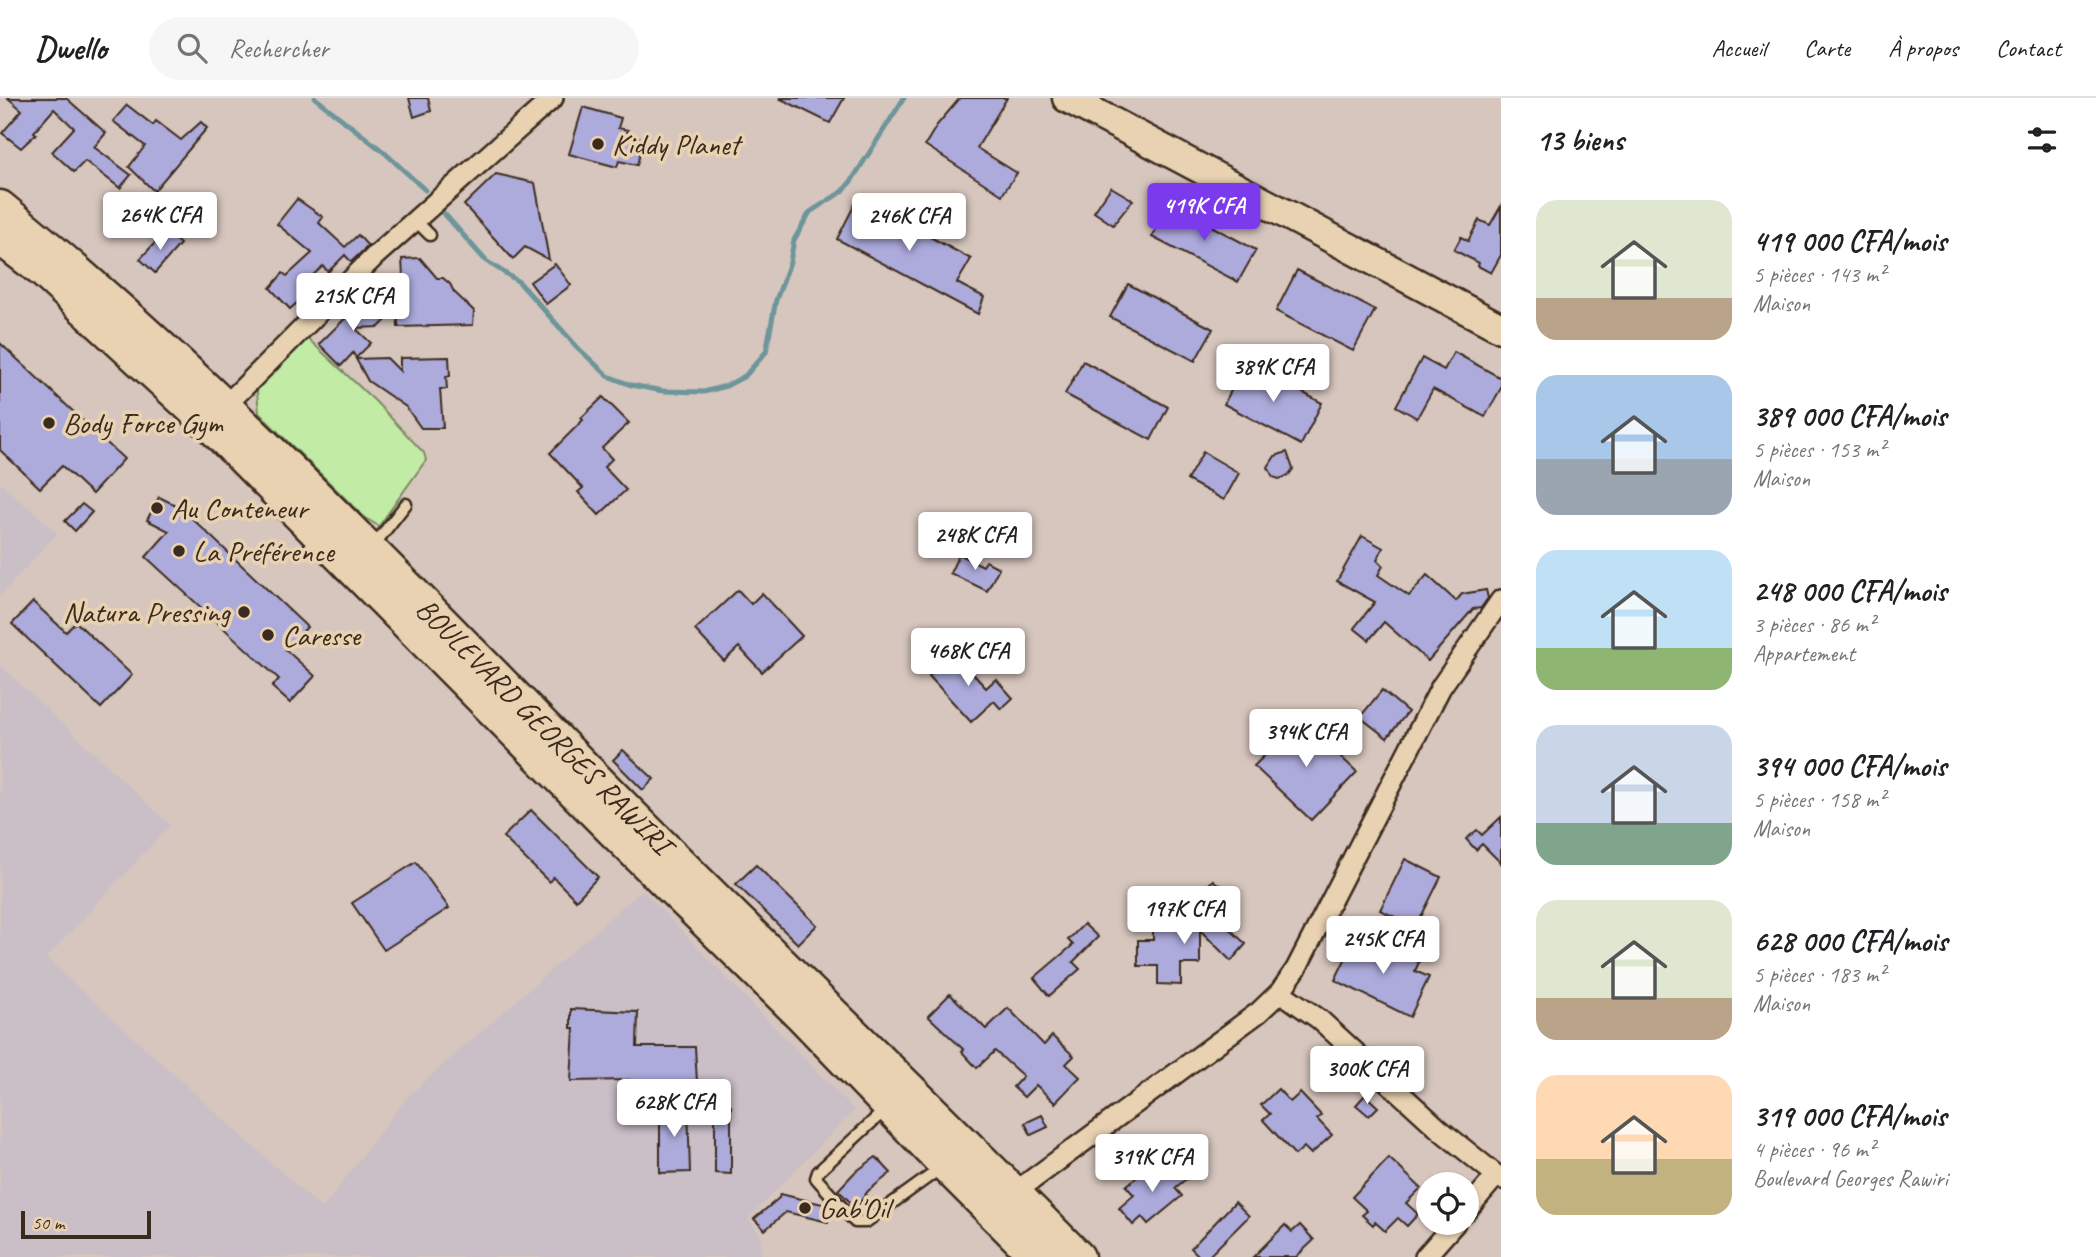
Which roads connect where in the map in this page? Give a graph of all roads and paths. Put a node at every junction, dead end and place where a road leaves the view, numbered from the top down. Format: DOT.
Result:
graph roads {
  1 [pos="553,98"];
  2 [pos="1067,98"];
  3 [pos="0,207"];
  4 [pos="415,220"];
  5 [pos="430,235"];
  6 [pos="0,237"];
  7 [pos="1501,328"];
  8 [pos="225,406"];
  9 [pos="406,504"];
  10 [pos="369,551"];
  11 [pos="1501,600"];
  12 [pos="1280,992"];
  13 [pos="889,1106"];
  14 [pos="945,1165"];
  15 [pos="1498,1178"];
  16 [pos="1014,1192"];
  17 [pos="1479,1198"];
  18 [pos="1444,1235"];
  19 [pos="1037,1257"];
  20 [pos="1078,1257"];
  21 [pos="1425,1257"];
  1 -- 4 [label="street"];
  2 -- 7 [label="main road"];
  3 -- 8 [label="main road, BOULEVARD GEORGES RAWIRI"];
  4 -- 5 [label="lane"];
  4 -- 8 [label="street"];
  6 -- 13 [label="main road, BOULEVARD GEORGES RAWIRI"];
  8 -- 10 [label="main road, BOULEVARD GEORGES RAWIRI"];
  9 -- 10 [label="lane"];
  10 -- 16 [label="main road, BOULEVARD GEORGES RAWIRI"];
  11 -- 12 [label="street"];
  12 -- 15 [label="street"];
  12 -- 16 [label="street"];
  13 -- 14 [label="main road, BOULEVARD GEORGES RAWIRI"];
  13 -- 14 [label="lane"];
  14 -- 19 [label="main road, BOULEVARD GEORGES RAWIRI"];
  15 -- 17 [label="street"];
  16 -- 20 [label="main road, BOULEVARD GEORGES RAWIRI"];
  18 -- 21 [label="street"];
}
